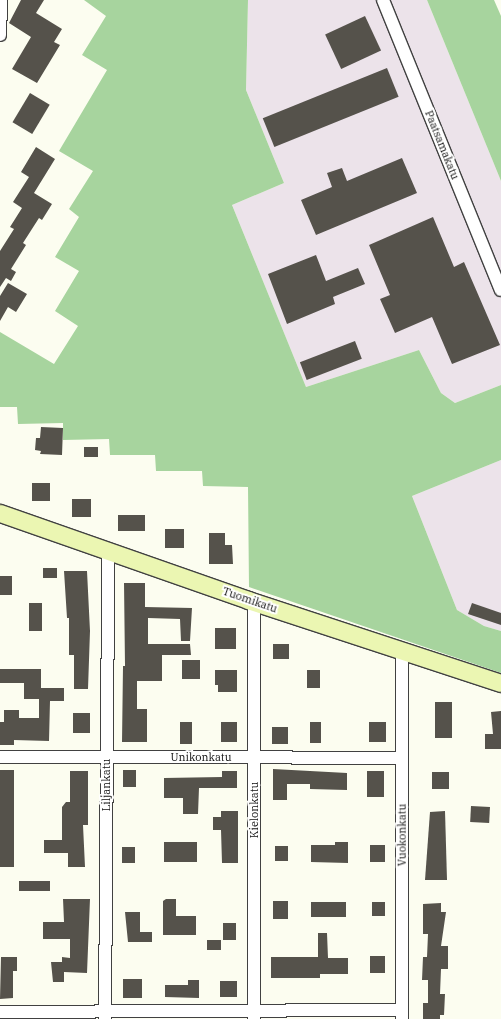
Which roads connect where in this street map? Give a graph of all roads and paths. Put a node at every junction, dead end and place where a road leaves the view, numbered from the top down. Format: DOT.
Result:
graph roads {
  1 [pos="1,0"];
  2 [pos="383,0"];
  3 [pos="0,35"];
  4 [pos="501,290"];
  5 [pos="0,513"];
  6 [pos="108,552"];
  7 [pos="254,602"];
  8 [pos="402,651"];
  9 [pos="501,683"];
  10 [pos="0,757"];
  11 [pos="254,757"];
  12 [pos="106,758"];
  13 [pos="402,758"];
  14 [pos="0,1012"];
  15 [pos="105,1015"];
  16 [pos="254,1015"];
  17 [pos="402,1015"];
  1 -- 3 [label="street"];
  2 -- 4 [label="street, Paatsamakatu"];
  5 -- 6 [label="street, Tuomikatu"];
  6 -- 7 [label="street, Tuomikatu"];
  6 -- 12 [label="street, Liljankatu"];
  7 -- 8 [label="street, Tuomikatu"];
  7 -- 11 [label="street, Kielonkatu"];
  8 -- 9 [label="street, Tuomikatu"];
  8 -- 13 [label="street, Vuokonkatu"];
  10 -- 12 [label="street, Unikonkatu"];
  11 -- 12 [label="street, Unikonkatu"];
  11 -- 13 [label="street, Unikonkatu"];
  11 -- 16 [label="street, Kielonkatu"];
  12 -- 15 [label="street, Liljankatu"];
  13 -- 17 [label="street, Vuokonkatu"];
  14 -- 15 [label="street"];
  15 -- 16 [label="street"];
  16 -- 17 [label="street"];
}
